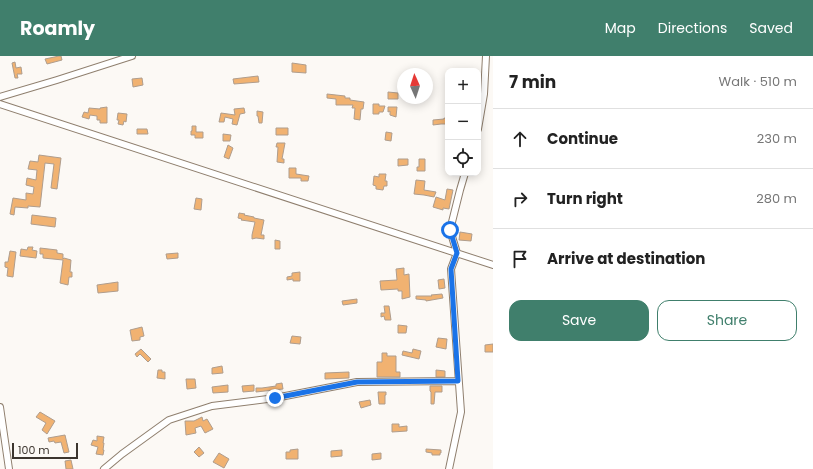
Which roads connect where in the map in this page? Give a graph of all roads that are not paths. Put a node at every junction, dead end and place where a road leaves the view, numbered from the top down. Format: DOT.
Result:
graph roads {
  1 [pos="132,56"];
  2 [pos="484,56"];
  3 [pos="493,57"];
  4 [pos="0,97"];
  5 [pos="0,104"];
  6 [pos="481,112"];
  7 [pos="464,176"];
  8 [pos="457,253"];
  9 [pos="493,265"];
  10 [pos="458,381"];
  11 [pos="0,407"];
  12 [pos="9,469"];
  13 [pos="104,469"];
  14 [pos="449,469"];
  1 -- 4 [label="street"];
  2 -- 3 [label="street"];
  2 -- 6 [label="street"];
  5 -- 8 [label="street"];
  7 -- 8 [label="street"];
  8 -- 9 [label="street"];
  8 -- 10 [label="street"];
  10 -- 13 [label="street"];
  10 -- 14 [label="street"];
  11 -- 12 [label="street"];
}
